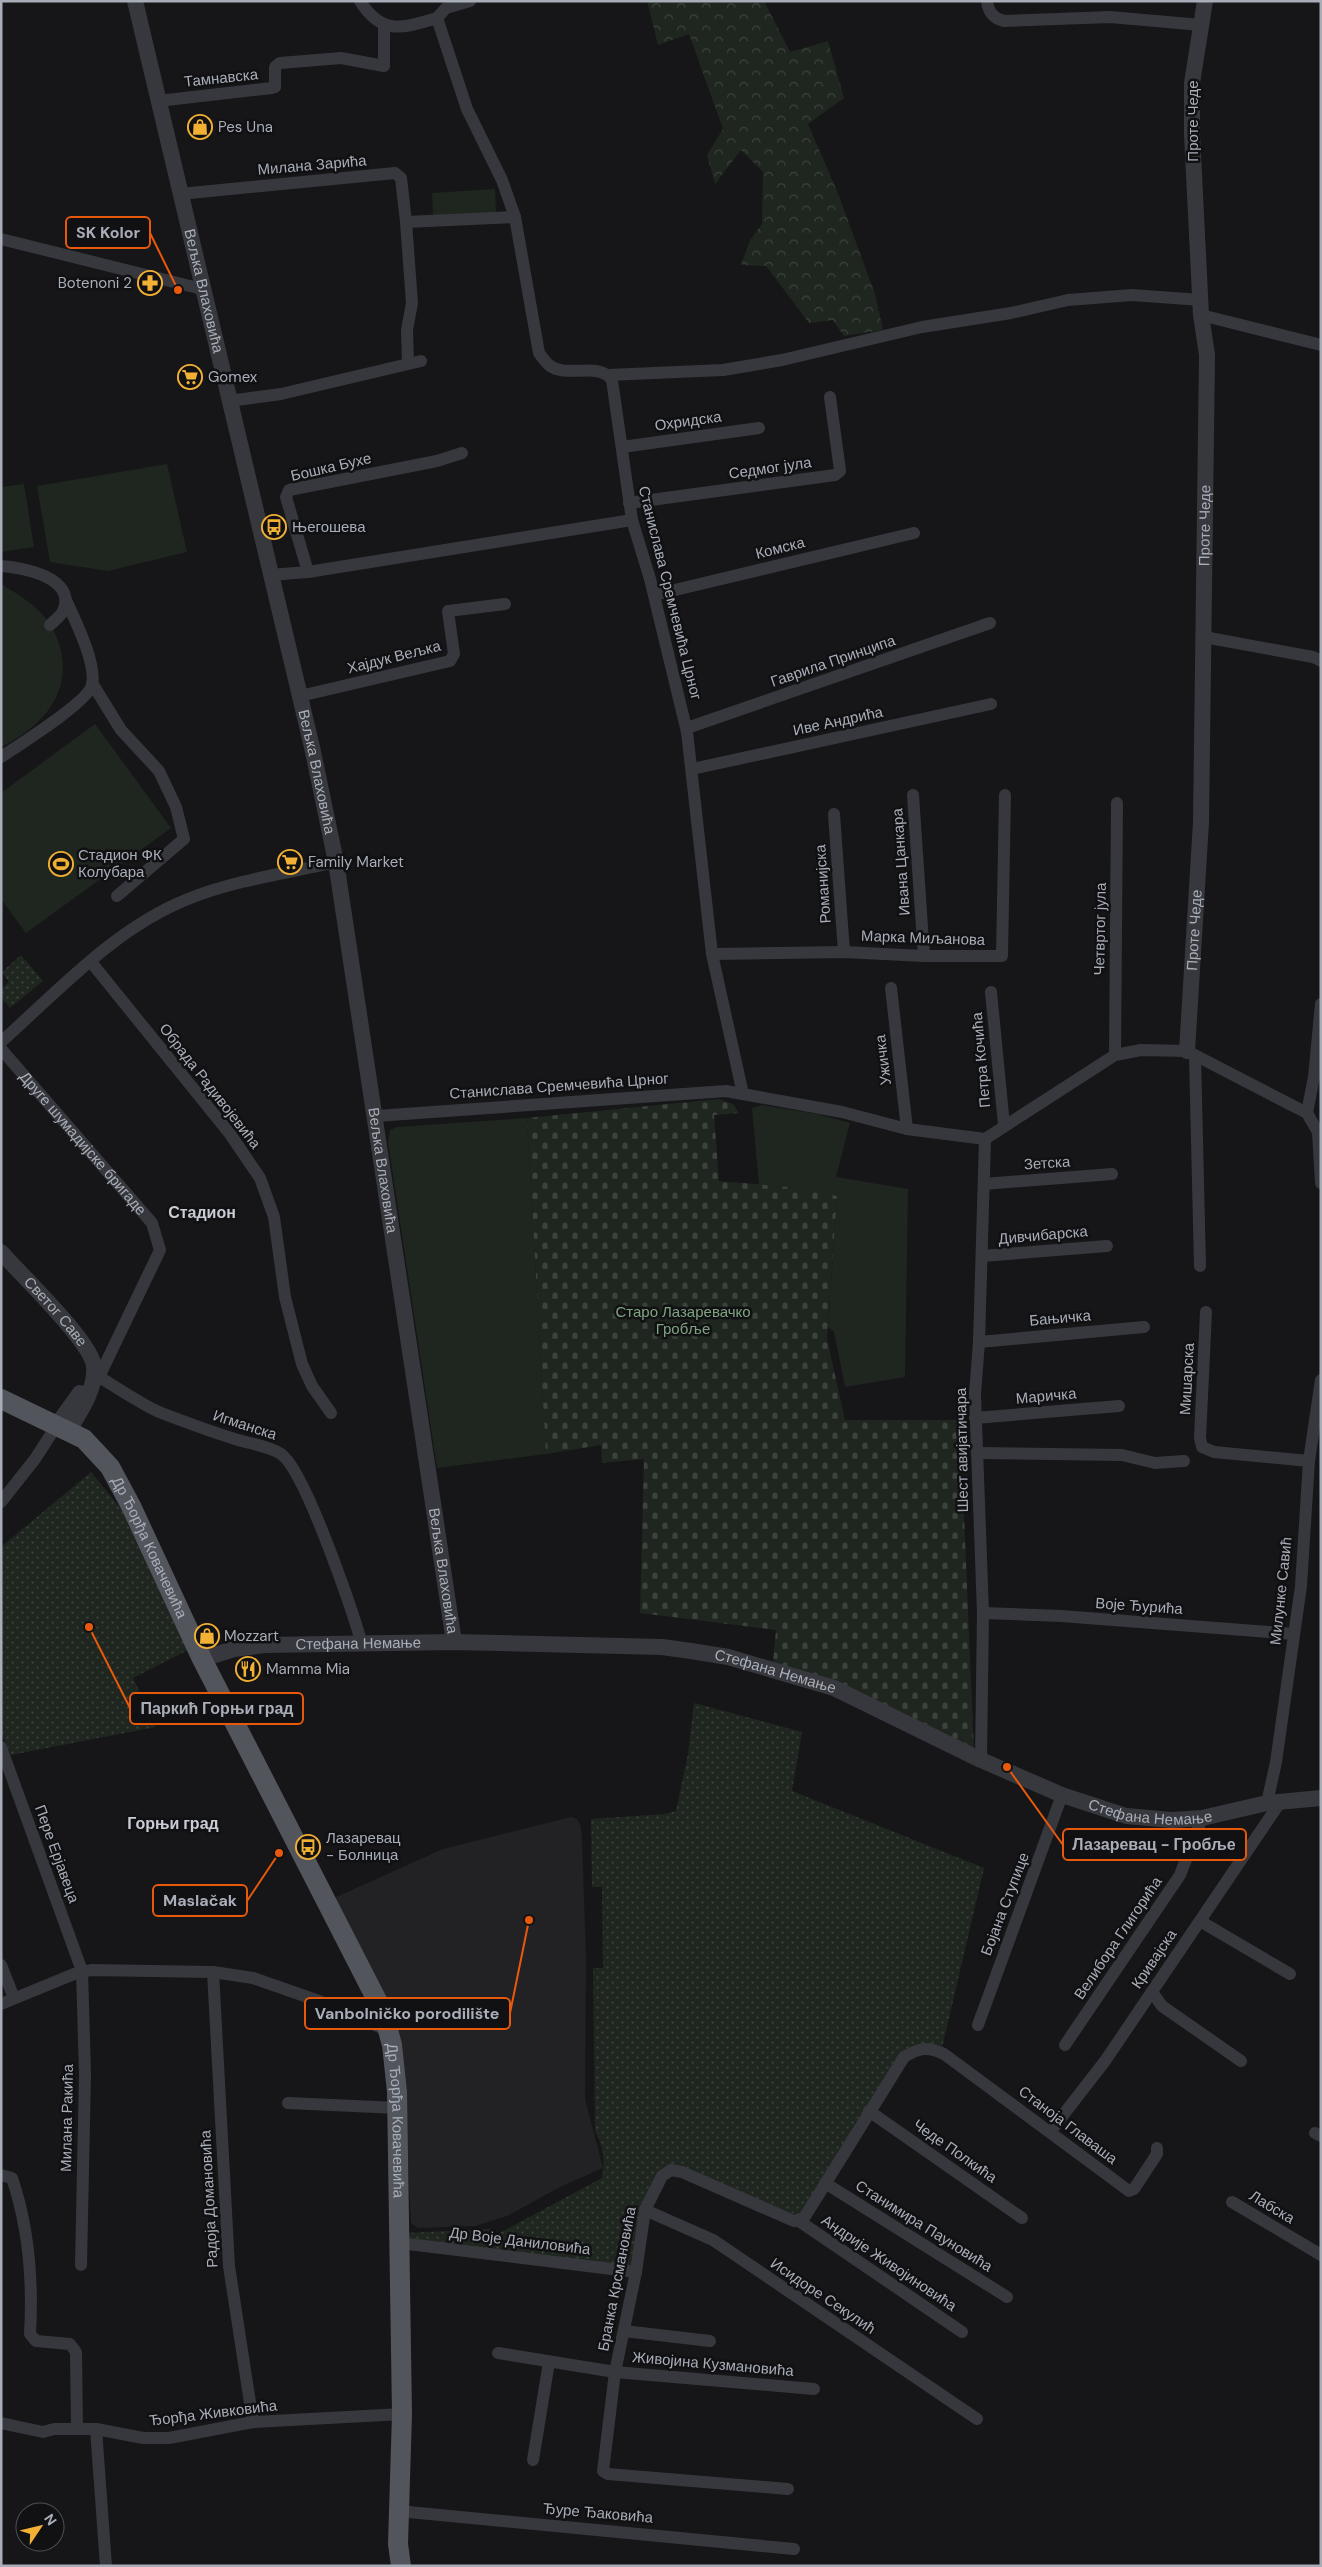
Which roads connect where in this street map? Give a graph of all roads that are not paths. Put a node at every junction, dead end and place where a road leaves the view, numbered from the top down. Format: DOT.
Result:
graph roads {
  1 [pos="135,1"];
  2 [pos="360,1"];
  3 [pos="470,1"];
  4 [pos="987,1"];
  5 [pos="1205,1"];
  6 [pos="438,18"];
  7 [pos="384,25"];
  8 [pos="1201,25"];
  9 [pos="158,101"];
  10 [pos="180,194"];
  11 [pos="515,217"];
  12 [pos="406,222"];
  13 [pos="1,239"];
  14 [pos="202,289"];
  15 [pos="1201,307"];
  16 [pos="1321,345"];
  17 [pos="421,361"];
  18 [pos="408,363"];
  19 [pos="608,375"];
  20 [pos="830,396"];
  21 [pos="229,401"];
  22 [pos="759,428"];
  23 [pos="622,446"];
  24 [pos="462,453"];
  25 [pos="629,503"];
  26 [pos="632,520"];
  27 [pos="914,532"];
  28 [pos="1,566"];
  29 [pos="308,572"];
  30 [pos="270,575"];
  31 [pos="654,595"];
  32 [pos="66,600"];
  33 [pos="504,604"];
  34 [pos="990,623"];
  35 [pos="50,625"];
  36 [pos="1204,637"];
  37 [pos="1321,661"];
  38 [pos="92,683"];
  39 [pos="300,696"];
  40 [pos="991,704"];
  41 [pos="687,728"];
  42 [pos="1,757"];
  43 [pos="692,770"];
  44 [pos="913,795"];
  45 [pos="1005,795"];
  46 [pos="1117,803"];
  47 [pos="834,814"];
  48 [pos="336,862"];
  49 [pos="117,896"];
  50 [pos="844,952"];
  51 [pos="712,954"];
  52 [pos="924,956"];
  53 [pos="91,962"];
  54 [pos="891,988"];
  55 [pos="991,992"];
  56 [pos="1321,1004"];
  57 [pos="1,1042"];
  58 [pos="1,1049"];
  59 [pos="1191,1054"];
  60 [pos="1115,1055"];
  61 [pos="743,1094"];
  62 [pos="1307,1112"];
  63 [pos="376,1116"];
  64 [pos="1004,1125"];
  65 [pos="907,1129"];
  66 [pos="985,1139"];
  67 [pos="1112,1174"];
  68 [pos="1321,1183"];
  69 [pos="984,1184"];
  70 [pos="1107,1246"];
  71 [pos="1,1252"];
  72 [pos="982,1256"];
  73 [pos="1200,1266"];
  74 [pos="1206,1312"];
  75 [pos="1144,1328"];
  76 [pos="979,1342"];
  77 [pos="95,1377"];
  78 [pos="1321,1380"];
  79 [pos="1,1399"];
  80 [pos="1119,1406"];
  81 [pos="331,1413"];
  82 [pos="976,1418"];
  83 [pos="63,1427"];
  84 [pos="978,1453"];
  85 [pos="1184,1461"];
  86 [pos="1309,1461"];
  87 [pos="1,1502"];
  88 [pos="982,1613"];
  89 [pos="1294,1634"];
  90 [pos="454,1642"];
  91 [pos="362,1644"];
  92 [pos="202,1659"];
  93 [pos="1,1747"];
  94 [pos="981,1760"];
  95 [pos="1062,1795"];
  96 [pos="1321,1798"];
  97 [pos="1274,1802"];
  98 [pos="1202,1818"];
  99 [pos="1200,1921"];
  100 [pos="1,1965"];
  101 [pos="82,1971"];
  102 [pos="213,1972"];
  103 [pos="1290,1974"];
  104 [pos="1152,1992"];
  105 [pos="14,1998"];
  106 [pos="1,2004"];
  107 [pos="978,2025"];
  108 [pos="389,2031"];
  109 [pos="1065,2045"];
  110 [pos="1241,2061"];
  111 [pos="288,2102"];
  112 [pos="398,2108"];
  113 [pos="869,2110"];
  114 [pos="1050,2132"];
  115 [pos="1157,2148"];
  116 [pos="1,2175"];
  117 [pos="824,2183"];
  118 [pos="1232,2202"];
  119 [pos="645,2210"];
  120 [pos="1022,2218"];
  121 [pos="799,2221"];
  122 [pos="400,2243"];
  123 [pos="1321,2256"];
  124 [pos="81,2265"];
  125 [pos="636,2272"];
  126 [pos="1007,2296"];
  127 [pos="624,2330"];
  128 [pos="962,2332"];
  129 [pos="710,2341"];
  130 [pos="498,2353"];
  131 [pos="549,2362"];
  132 [pos="615,2372"];
  133 [pos="814,2389"];
  134 [pos="402,2414"];
  135 [pos="977,2419"];
  136 [pos="253,2422"];
  137 [pos="1,2423"];
  138 [pos="77,2428"];
  139 [pos="96,2429"];
  140 [pos="533,2460"];
  141 [pos="788,2489"];
  142 [pos="398,2511"];
  143 [pos="794,2548"];
  144 [pos="106,2566"];
  145 [pos="401,2566"];
  1 -- 9 [label="street, Вељка Влаховића"];
  2 -- 7 [label="street"];
  3 -- 6 [label="street"];
  4 -- 8 [label="street"];
  5 -- 8 [label="street, Проте Чеде"];
  6 -- 7 [label="street"];
  6 -- 11 [label="street"];
  7 -- 9 [label="street, Тамнавска"];
  8 -- 15 [label="street, Проте Чеде"];
  9 -- 10 [label="street, Вељка Влаховића"];
  10 -- 12 [label="street, Милана Зарића"];
  10 -- 14 [label="street, Вељка Влаховића"];
  11 -- 12 [label="street"];
  11 -- 19 [label="street"];
  12 -- 18 [label="street, Милана Зарића"];
  13 -- 14 [label="street"];
  14 -- 21 [label="street, Вељка Влаховића"];
  15 -- 16 [label="street"];
  15 -- 19 [label="street"];
  15 -- 36 [label="street, Проте Чеде"];
  17 -- 18 [label="street"];
  18 -- 21 [label="street"];
  19 -- 23 [label="street, Станислава Сремчевића Црног"];
  20 -- 25 [label="street, Седмог јула"];
  21 -- 30 [label="street, Вељка Влаховића"];
  22 -- 23 [label="street, Охридска"];
  23 -- 25 [label="street, Станислава Сремчевића Црног"];
  24 -- 29 [label="street, Бошка Бухе"];
  25 -- 26 [label="street, Станислава Сремчевића Црног"];
  26 -- 29 [label="street"];
  26 -- 31 [label="street, Станислава Сремчевића Црног"];
  27 -- 31 [label="street, Комска"];
  28 -- 32 [label="street"];
  29 -- 30 [label="street"];
  30 -- 39 [label="street, Вељка Влаховића"];
  31 -- 41 [label="street, Станислава Сремчевића Црног"];
  32 -- 35 [label="street"];
  32 -- 38 [label="street"];
  33 -- 39 [label="street, Хајдук Вељка"];
  34 -- 41 [label="street, Гаврила Принципа"];
  36 -- 37 [label="street"];
  36 -- 59 [label="street, Проте Чеде"];
  38 -- 42 [label="street"];
  38 -- 49 [label="street"];
  39 -- 48 [label="street, Вељка Влаховића"];
  40 -- 43 [label="street, Иве Андрића"];
  41 -- 43 [label="street, Станислава Сремчевића Црног"];
  43 -- 51 [label="street, Станислава Сремчевића Црног"];
  44 -- 52 [label="street, Ивана Цанкара"];
  45 -- 52 [label="street, Марка Миљанова"];
  46 -- 60 [label="street, Четвртог јула"];
  47 -- 50 [label="street, Романијска"];
  48 -- 53 [label="street"];
  48 -- 63 [label="street, Вељка Влаховића"];
  50 -- 51 [label="street, Марка Миљанова"];
  50 -- 52 [label="street, Марка Миљанова"];
  51 -- 61 [label="street, Станислава Сремчевића Црног"];
  53 -- 57 [label="street"];
  53 -- 81 [label="street, Обрада Радивојевића"];
  54 -- 65 [label="street, Ужичка"];
  55 -- 64 [label="street, Петра Кочића"];
  56 -- 62 [label="street"];
  58 -- 77 [label="street, Друге шумадијске бригаде"];
  59 -- 60 [label="street"];
  59 -- 62 [label="street"];
  59 -- 73 [label="street"];
  60 -- 64 [label="street"];
  61 -- 63 [label="street, Станислава Сремчевића Црног"];
  61 -- 65 [label="street, Станислава Сремчевића Црног"];
  62 -- 68 [label="street"];
  63 -- 90 [label="street, Вељка Влаховића"];
  64 -- 66 [label="street"];
  65 -- 66 [label="street, Станислава Сремчевића Црног"];
  66 -- 69 [label="street, Шест авијатичара"];
  67 -- 69 [label="street, Зетска"];
  69 -- 72 [label="street, Шест авијатичара"];
  70 -- 72 [label="street, Дивчибарска"];
  71 -- 77 [label="street, Светог Саве"];
  72 -- 76 [label="street, Шест авијатичара"];
  74 -- 86 [label="street, Мишарска"];
  75 -- 76 [label="street, Бањичка"];
  76 -- 82 [label="street, Шест авијатичара"];
  77 -- 83 [label="street, Друге шумадијске бригаде"];
  77 -- 91 [label="street, Игманска"];
  78 -- 86 [label="street, Милунке Савић"];
  79 -- 83 [label="main road, Др Ђорђа Ковачевића"];
  80 -- 82 [label="street, Маричка"];
  82 -- 84 [label="street, Шест авијатичара"];
  83 -- 87 [label="street"];
  83 -- 92 [label="main road, Др Ђорђа Ковачевића"];
  84 -- 85 [label="street"];
  84 -- 88 [label="street, Шест авијатичара"];
  86 -- 89 [label="street, Милунке Савић"];
  88 -- 89 [label="street, Воје Ђурића"];
  88 -- 94 [label="street, Шест авијатичара"];
  89 -- 97 [label="street, Милунке Савић"];
  90 -- 91 [label="street, Стефана Немање"];
  90 -- 94 [label="street, Стефана Немање"];
  91 -- 92 [label="street, Стефана Немање"];
  92 -- 108 [label="main road, Др Ђорђа Ковачевића"];
  93 -- 101 [label="street, Пере Ерјавеца"];
  94 -- 95 [label="street, Стефана Немање"];
  95 -- 98 [label="street, Стефана Немање"];
  95 -- 107 [label="street, Бојана Ступице"];
  96 -- 97 [label="street, Стефана Немање"];
  97 -- 98 [label="street, Стефана Немање"];
  97 -- 99 [label="street, Кривајска"];
  98 -- 109 [label="street, Велибора Глигорића"];
  99 -- 103 [label="street"];
  99 -- 104 [label="street, Кривајска"];
  100 -- 105 [label="street"];
  101 -- 102 [label="street"];
  101 -- 105 [label="street"];
  101 -- 124 [label="street, Милана Ракића"];
  102 -- 108 [label="street"];
  102 -- 136 [label="street, Радоја Домановића"];
  104 -- 110 [label="street"];
  104 -- 114 [label="street, Кривајска"];
  105 -- 106 [label="street"];
  108 -- 112 [label="main road, Др Ђорђа Ковачевића"];
  111 -- 112 [label="street"];
  112 -- 122 [label="main road, Др Ђорђа Ковачевића"];
  113 -- 114 [label="street, Станоја Главаша"];
  113 -- 117 [label="street"];
  113 -- 120 [label="street, Чеде Полкића"];
  114 -- 115 [label="street, Станоја Главаша"];
  116 -- 138 [label="street"];
  117 -- 121 [label="street"];
  117 -- 126 [label="street, Станимира Пауновића"];
  118 -- 123 [label="street, Лабска"];
  119 -- 121 [label="street, Бранка Крсмановића"];
  119 -- 125 [label="street, Бранка Крсмановића"];
  119 -- 135 [label="street, Исидоре Секулић"];
  121 -- 128 [label="street, Андрије Живојиновића"];
  122 -- 125 [label="street, Др Воје Даниловића"];
  122 -- 134 [label="main road, Др Ђорђа Ковачевића"];
  125 -- 127 [label="street, Бранка Крсмановића"];
  127 -- 129 [label="street"];
  127 -- 132 [label="street, Бранка Крсмановића"];
  130 -- 131 [label="street, Живојина Кузмановића"];
  131 -- 132 [label="street, Живојина Кузмановића"];
  131 -- 140 [label="street"];
  132 -- 133 [label="street, Живојина Кузмановића"];
  132 -- 141 [label="street, Бранка Крсмановића"];
  134 -- 136 [label="street, Ђорђа Живковића"];
  134 -- 142 [label="main road, Др Ђорђа Ковачевића"];
  136 -- 139 [label="street, Ђорђа Живковића"];
  137 -- 138 [label="street, Ђорђа Живковића"];
  138 -- 139 [label="street, Ђорђа Живковића"];
  139 -- 144 [label="street"];
  142 -- 143 [label="street, Ђуре Ђаковића"];
  142 -- 145 [label="main road, Др Ђорђа Ковачевића"];
}
